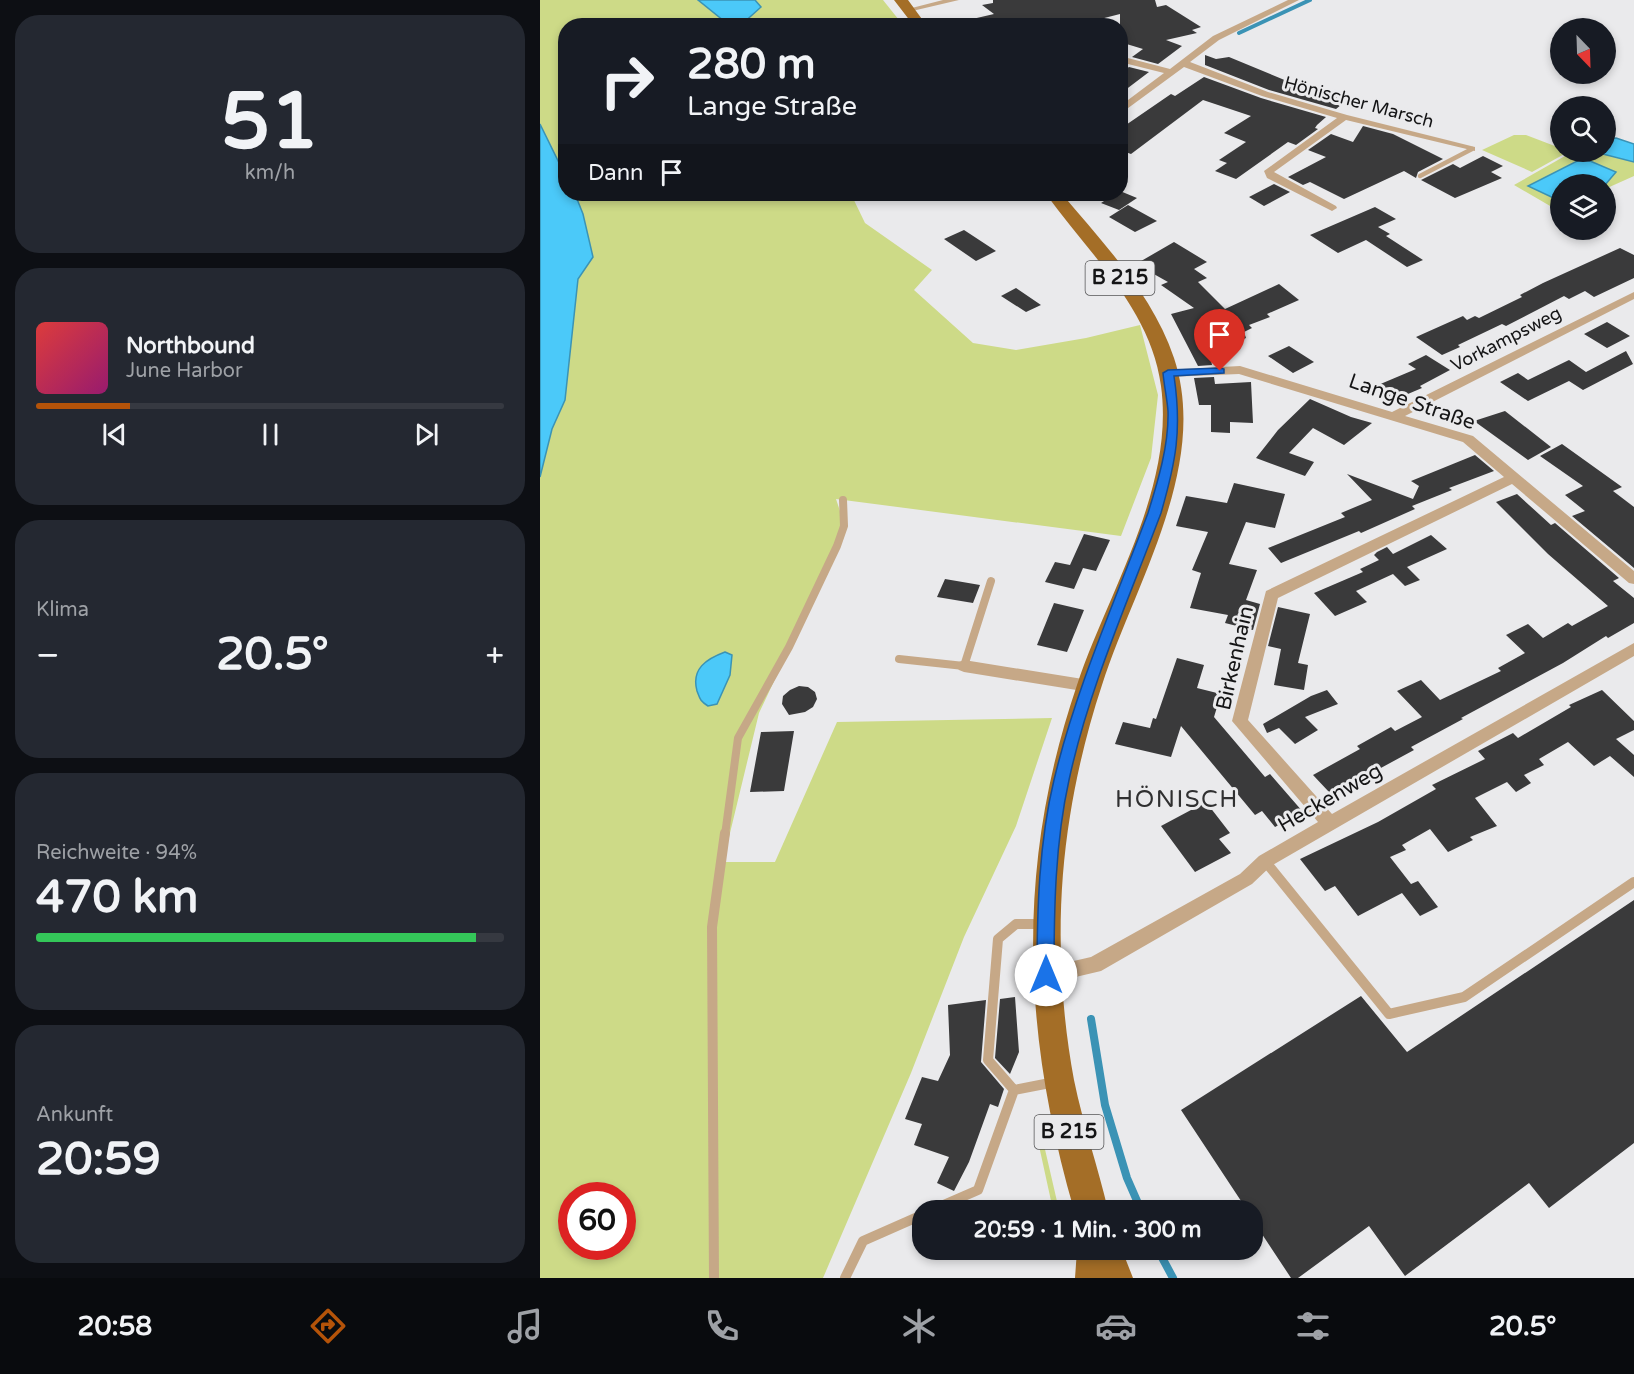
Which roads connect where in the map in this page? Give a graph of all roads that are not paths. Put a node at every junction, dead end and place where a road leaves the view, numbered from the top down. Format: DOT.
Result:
graph roads {
  1 [pos="955,0"];
  2 [pos="1295,0"];
  3 [pos="904,5"];
  4 [pos="915,18"];
  5 [pos="1128,60"];
  6 [pos="1183,63"];
  7 [pos="1171,72"];
  8 [pos="1128,105"];
  9 [pos="1344,117"];
  10 [pos="1472,149"];
  11 [pos="1420,176"];
  12 [pos="1059,201"];
  13 [pos="1332,208"];
  14 [pos="1634,295"];
  15 [pos="1168,373"];
  16 [pos="1394,416"];
  17 [pos="1515,477"];
  18 [pos="843,500"];
  19 [pos="1634,579"];
  20 [pos="991,581"];
  21 [pos="1634,649"];
  22 [pos="899,659"];
  23 [pos="964,666"];
  24 [pos="1089,686"];
  25 [pos="1330,824"];
  26 [pos="1265,861"];
  27 [pos="1634,882"];
  28 [pos="1046,924"];
  29 [pos="1046,975"];
  30 [pos="1058,1082"];
  31 [pos="1014,1090"];
  32 [pos="955,1200"];
  33 [pos="1088,1200"];
  34 [pos="912,1219"];
  35 [pos="1093,1260"];
  36 [pos="1109,1260"];
  37 [pos="714,1278"];
  38 [pos="845,1278"];
  39 [pos="1092,1278"];
  40 [pos="1116,1278"];
  1 -- 3 [label="street"];
  2 -- 6 [label="street"];
  3 -- 4 [label="main road"];
  5 -- 7 [label="street"];
  6 -- 7 [label="street"];
  6 -- 9 [label="street, Hönischer Marsch"];
  7 -- 8 [label="street"];
  9 -- 10 [label="street, Hönischer Marsch"];
  9 -- 13 [label="street"];
  10 -- 11 [label="lane, Hönischer Marsch"];
  12 -- 15 [label="main road, B 215"];
  14 -- 16 [label="street, Vorkampsweg"];
  15 -- 16 [label="street, Lange Straße"];
  15 -- 24 [label="main road, B 215"];
  16 -- 17 [label="street, Lange Straße"];
  17 -- 19 [label="street, Lange Straße"];
  17 -- 25 [label="street, Birkenhain"];
  18 -- 37 [label="lane"];
  20 -- 23 [label="lane"];
  21 -- 25 [label="street, Heckenweg"];
  22 -- 23 [label="lane"];
  23 -- 24 [label="street"];
  24 -- 28 [label="main road, B 215"];
  25 -- 26 [label="street, Heckenweg"];
  26 -- 27 [label="lane"];
  26 -- 29 [label="street, Heckenweg"];
  28 -- 29 [label="main road, B 215"];
  28 -- 31 [label="lane"];
  29 -- 30 [label="main road, B 215"];
  30 -- 31 [label="lane"];
  30 -- 33 [label="main road, B 215"];
  31 -- 32 [label="lane"];
  34 -- 38 [label="lane"];
  35 -- 39 [label="main road"];
  36 -- 40 [label="main road"];
}
